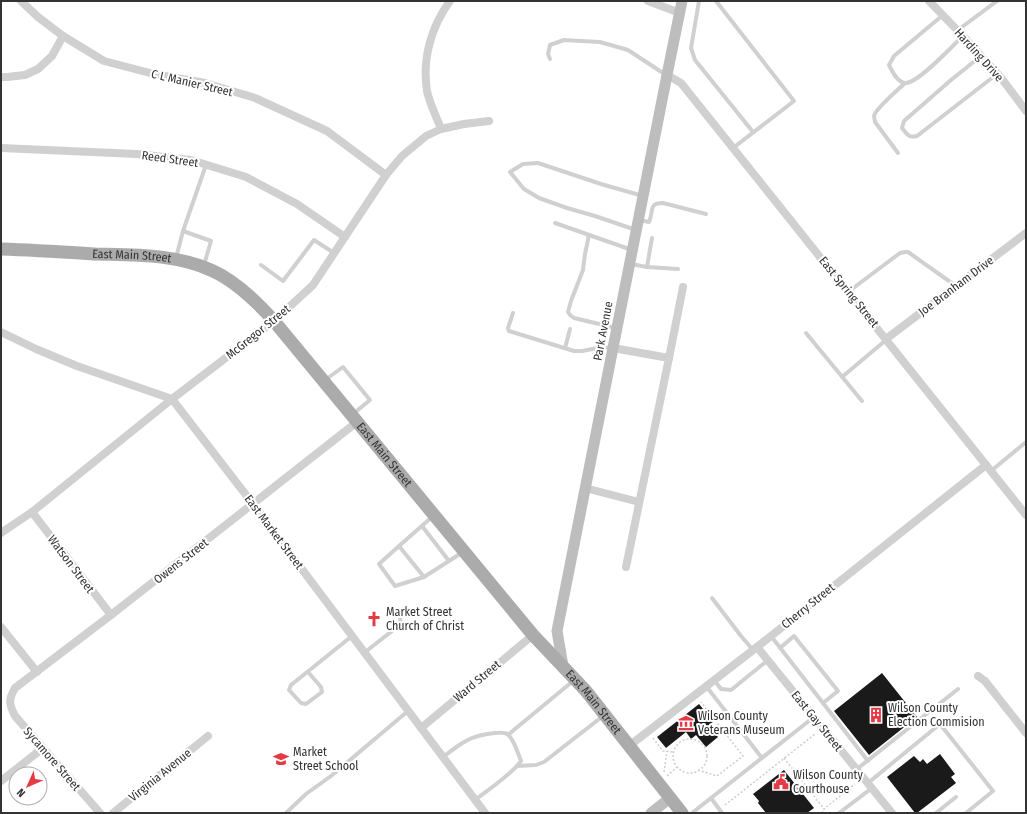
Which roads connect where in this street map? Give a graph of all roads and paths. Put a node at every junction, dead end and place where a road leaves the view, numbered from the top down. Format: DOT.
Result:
graph roads {
  1 [pos="21,1"];
  2 [pos="450,1"];
  3 [pos="648,1"];
  4 [pos="682,1"];
  5 [pos="699,1"];
  6 [pos="716,1"];
  7 [pos="929,1"];
  8 [pos="997,1"];
  9 [pos="680,13"];
  10 [pos="943,15"];
  11 [pos="960,33"];
  12 [pos="63,36"];
  13 [pos="981,56"];
  14 [pos="550,59"];
  15 [pos="997,74"];
  16 [pos="667,75"];
  17 [pos="1,77"];
  18 [pos="905,83"];
  19 [pos="1026,111"];
  20 [pos="489,121"];
  21 [pos="441,129"];
  22 [pos="753,132"];
  23 [pos="1,148"];
  24 [pos="733,148"];
  25 [pos="898,153"];
  26 [pos="206,165"];
  27 [pos="386,175"];
  28 [pos="643,196"];
  29 [pos="706,214"];
  30 [pos="554,223"];
  31 [pos="637,225"];
  32 [pos="183,231"];
  33 [pos="1026,233"];
  34 [pos="589,235"];
  35 [pos="345,237"];
  36 [pos="652,238"];
  37 [pos="1,249"];
  38 [pos="632,250"];
  39 [pos="334,254"];
  40 [pos="176,259"];
  41 [pos="630,263"];
  42 [pos="261,265"];
  43 [pos="647,267"];
  44 [pos="204,268"];
  45 [pos="678,269"];
  46 [pos="956,286"];
  47 [pos="683,287"];
  48 [pos="848,292"];
  49 [pos="513,313"];
  50 [pos="274,321"];
  51 [pos="617,328"];
  52 [pos="570,329"];
  53 [pos="1,332"];
  54 [pos="806,333"];
  55 [pos="886,339"];
  56 [pos="565,348"];
  57 [pos="613,348"];
  58 [pos="669,358"];
  59 [pos="842,377"];
  60 [pos="323,381"];
  61 [pos="172,399"];
  62 [pos="862,402"];
  63 [pos="354,419"];
  64 [pos="1026,442"];
  65 [pos="988,468"];
  66 [pos="585,488"];
  67 [pos="639,502"];
  68 [pos="253,504"];
  69 [pos="32,512"];
  70 [pos="1026,515"];
  71 [pos="434,516"];
  72 [pos="422,526"];
  73 [pos="1,533"];
  74 [pos="399,546"];
  75 [pos="463,552"];
  76 [pos="449,561"];
  77 [pos="626,567"];
  78 [pos="424,577"];
  79 [pos="712,598"];
  80 [pos="400,613"];
  81 [pos="111,616"];
  82 [pos="1,627"];
  83 [pos="533,635"];
  84 [pos="352,636"];
  85 [pos="770,636"];
  86 [pos="780,648"];
  87 [pos="755,649"];
  88 [pos="364,653"];
  89 [pos="768,660"];
  90 [pos="563,666"];
  91 [pos="37,672"];
  92 [pos="308,672"];
  93 [pos="978,676"];
  94 [pos="575,679"];
  95 [pos="714,680"];
  96 [pos="706,686"];
  97 [pos="958,689"];
  98 [pos="698,699"];
  99 [pos="10,702"];
  100 [pos="823,704"];
  101 [pos="408,711"];
  102 [pos="605,715"];
  103 [pos="814,717"];
  104 [pos="421,728"];
  105 [pos="1026,733"];
  106 [pos="509,734"];
  107 [pos="815,734"];
  108 [pos="651,735"];
  109 [pos="208,736"];
  110 [pos="629,746"];
  111 [pos="44,748"];
  112 [pos="667,751"];
  113 [pos="673,752"];
  114 [pos="443,757"];
  115 [pos="762,758"];
  116 [pos="784,758"];
  117 [pos="868,761"];
  118 [pos="517,766"];
  119 [pos="677,767"];
  120 [pos="857,769"];
  121 [pos="698,770"];
  122 [pos="664,772"];
  123 [pos="667,776"];
  124 [pos="1,781"];
  125 [pos="855,784"];
  126 [pos="870,785"];
  127 [pos="956,797"];
  128 [pos="670,798"];
  129 [pos="711,798"];
  130 [pos="475,800"];
  131 [pos="824,808"];
  132 [pos="728,809"];
  133 [pos="888,812"];
  134 [pos="100,813"];
  135 [pos="112,813"];
  136 [pos="286,813"];
  137 [pos="485,813"];
  138 [pos="650,813"];
  139 [pos="682,813"];
  140 [pos="692,813"];
  141 [pos="722,813"];
  142 [pos="822,813"];
  143 [pos="839,813"];
  144 [pos="936,813"];
  145 [pos="966,813"];
  1 -- 12 [label="street, C L Manier Street"];
  2 -- 21 [label="street"];
  3 -- 9 [label="street"];
  4 -- 9 [label="street, Park Avenue"];
  5 -- 22 [label="lane"];
  6 -- 22 [label="lane"];
  7 -- 10 [label="street, Harding Drive"];
  8 -- 11 [label="lane"];
  9 -- 16 [label="street, Park Avenue"];
  10 -- 11 [label="street, Harding Drive"];
  10 -- 18 [label="lane"];
  11 -- 13 [label="street, Harding Drive"];
  11 -- 18 [label="lane"];
  12 -- 17 [label="street"];
  12 -- 27 [label="street, C L Manier Street"];
  13 -- 15 [label="street, Harding Drive"];
  13 -- 15 [label="lane"];
  14 -- 16 [label="lane"];
  15 -- 19 [label="street, Harding Drive"];
  16 -- 24 [label="street, East Spring Street"];
  16 -- 28 [label="street, Park Avenue"];
  18 -- 25 [label="lane"];
  20 -- 21 [label="street, McGregor Street"];
  21 -- 27 [label="street, McGregor Street"];
  22 -- 24 [label="lane"];
  23 -- 26 [label="street, Reed Street"];
  24 -- 48 [label="street, East Spring Street"];
  26 -- 32 [label="lane"];
  26 -- 35 [label="street, Reed Street"];
  27 -- 35 [label="street, McGregor Street"];
  28 -- 31 [label="street, Park Avenue"];
  28 -- 31 [label="lane"];
  29 -- 31 [label="lane"];
  30 -- 34 [label="lane"];
  31 -- 38 [label="street, Park Avenue"];
  32 -- 40 [label="lane"];
  32 -- 44 [label="lane"];
  33 -- 46 [label="street, Joe Branham Drive"];
  34 -- 38 [label="lane"];
  34 -- 51 [label="lane"];
  35 -- 39 [label="street, McGregor Street"];
  36 -- 43 [label="lane"];
  37 -- 40 [label="main road, East Main Street"];
  38 -- 41 [label="street, Park Avenue"];
  39 -- 42 [label="lane"];
  39 -- 50 [label="street, McGregor Street"];
  40 -- 44 [label="main road, East Main Street"];
  41 -- 43 [label="lane"];
  41 -- 51 [label="street, Park Avenue"];
  43 -- 45 [label="lane"];
  44 -- 50 [label="main road, East Main Street"];
  46 -- 48 [label="lane"];
  46 -- 55 [label="street, Joe Branham Drive"];
  47 -- 58 [label="street"];
  48 -- 55 [label="street, East Spring Street"];
  49 -- 56 [label="lane"];
  50 -- 60 [label="main road, East Main Street"];
  50 -- 61 [label="street, McGregor Street"];
  51 -- 57 [label="street, Park Avenue"];
  52 -- 56 [label="lane"];
  53 -- 61 [label="street"];
  54 -- 59 [label="lane"];
  55 -- 59 [label="lane"];
  55 -- 65 [label="street, East Spring Street"];
  56 -- 57 [label="lane"];
  57 -- 58 [label="street"];
  57 -- 66 [label="street, Park Avenue"];
  58 -- 67 [label="street"];
  59 -- 62 [label="lane"];
  60 -- 63 [label="main road, East Main Street"];
  60 -- 63 [label="lane"];
  61 -- 68 [label="street, East Market Street"];
  61 -- 69 [label="street, McGregor Street"];
  63 -- 68 [label="street, Owens Street"];
  63 -- 71 [label="main road, East Main Street"];
  64 -- 65 [label="lane"];
  65 -- 70 [label="street, East Spring Street"];
  65 -- 85 [label="street, Cherry Street"];
  66 -- 67 [label="street"];
  66 -- 90 [label="street, Park Avenue"];
  67 -- 77 [label="street"];
  68 -- 81 [label="street, Owens Street"];
  68 -- 84 [label="street, East Market Street"];
  69 -- 73 [label="street, McGregor Street"];
  69 -- 81 [label="street, Watson Street"];
  71 -- 72 [label="lane"];
  71 -- 75 [label="main road, East Main Street"];
  72 -- 74 [label="lane"];
  72 -- 76 [label="lane"];
  74 -- 78 [label="lane"];
  74 -- 78 [label="lane"];
  75 -- 76 [label="lane"];
  75 -- 83 [label="main road, East Main Street"];
  76 -- 78 [label="lane"];
  79 -- 87 [label="lane"];
  80 -- 88 [label="lane"];
  81 -- 91 [label="street, Owens Street"];
  82 -- 91 [label="street"];
  83 -- 90 [label="main road, East Main Street"];
  83 -- 104 [label="street, Ward Street"];
  84 -- 88 [label="street, East Market Street"];
  84 -- 92 [label="lane"];
  85 -- 86 [label="lane"];
  85 -- 87 [label="street, Cherry Street"];
  86 -- 100 [label="lane"];
  86 -- 100 [label="lane"];
  87 -- 89 [label="street, East Gay Street"];
  87 -- 95 [label="street, Cherry Street"];
  88 -- 101 [label="street, East Market Street"];
  89 -- 95 [label="lane"];
  89 -- 103 [label="street, East Gay Street"];
  90 -- 94 [label="main road, East Main Street"];
  91 -- 99 [label="street, Owens Street"];
  92 -- 92 [label="lane"];
  93 -- 105 [label="street"];
  94 -- 102 [label="main road, East Main Street"];
  94 -- 106 [label="lane"];
  95 -- 96 [label="street, Cherry Street"];
  96 -- 110 [label="street, Cherry Street"];
  96 -- 115 [label="lane"];
  97 -- 117 [label="lane"];
  98 -- 121 [label="path"];
  99 -- 111 [label="street, Sycamore Street"];
  100 -- 117 [label="lane"];
  101 -- 104 [label="street, East Market Street"];
  101 -- 136 [label="lane"];
  102 -- 110 [label="main road, East Main Street"];
  102 -- 118 [label="lane"];
  103 -- 115 [label="lane"];
  103 -- 120 [label="street, East Gay Street"];
  104 -- 114 [label="street, East Market Street"];
  106 -- 114 [label="lane"];
  106 -- 118 [label="lane"];
  107 -- 116 [label="path"];
  108 -- 112 [label="path"];
  109 -- 135 [label="street, Virginia Avenue"];
  110 -- 128 [label="main road, East Main Street"];
  111 -- 124 [label="street"];
  111 -- 134 [label="street, Sycamore Street"];
  112 -- 113 [label="path"];
  112 -- 122 [label="path"];
  113 -- 119 [label="path"];
  113 -- 121 [label="path"];
  114 -- 130 [label="street, East Market Street"];
  115 -- 129 [label="lane"];
  116 -- 131 [label="path"];
  116 -- 132 [label="path"];
  117 -- 120 [label="lane"];
  118 -- 130 [label="lane"];
  119 -- 121 [label="path"];
  119 -- 123 [label="path"];
  120 -- 126 [label="street, East Gay Street"];
  125 -- 131 [label="path"];
  126 -- 133 [label="street, East Gay Street"];
  126 -- 143 [label="lane"];
  126 -- 145 [label="lane"];
  127 -- 144 [label="lane"];
  128 -- 138 [label="street"];
  128 -- 139 [label="main road, East Main Street"];
  129 -- 140 [label="lane"];
  129 -- 141 [label="lane"];
  130 -- 137 [label="street, East Market Street"];
  131 -- 142 [label="path"];
}
